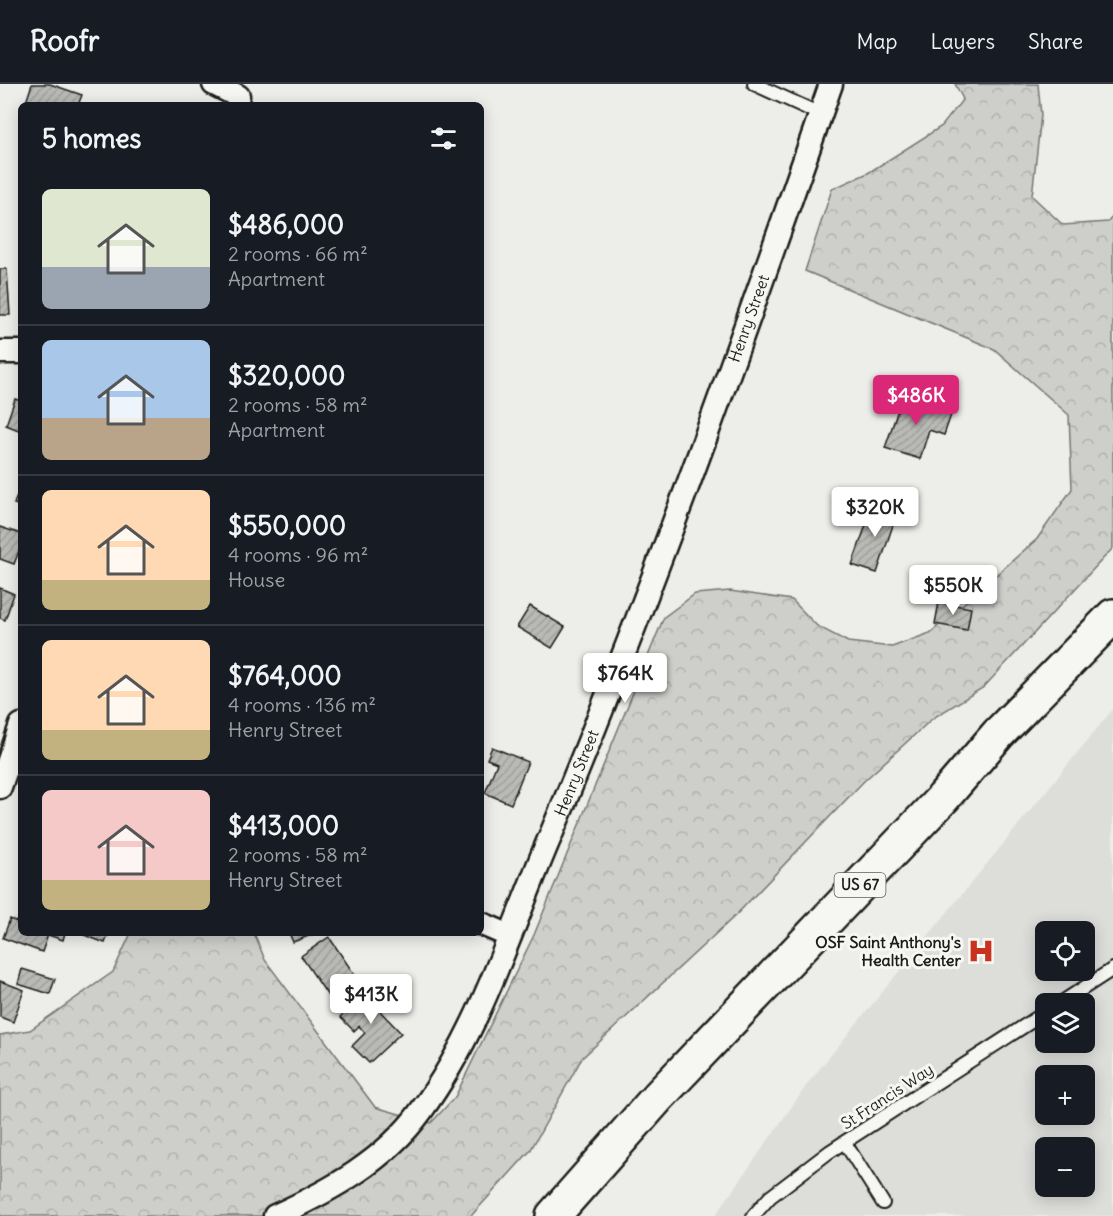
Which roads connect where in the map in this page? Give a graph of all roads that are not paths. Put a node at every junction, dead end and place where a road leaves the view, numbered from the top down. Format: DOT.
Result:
graph roads {
  1 [pos="214,84"];
  2 [pos="754,84"];
  3 [pos="831,84"];
  4 [pos="239,95"];
  5 [pos="820,114"];
  6 [pos="0,352"];
  7 [pos="18,352"];
  8 [pos="1113,616"];
  9 [pos="18,734"];
  10 [pos="0,787"];
  11 [pos="484,925"];
  12 [pos="510,936"];
  13 [pos="1113,969"];
  14 [pos="1076,993"];
  15 [pos="1035,1019"];
  16 [pos="845,1143"];
  17 [pos="883,1203"];
  18 [pos="556,1215"];
  19 [pos="275,1216"];
  20 [pos="753,1216"];
  1 -- 4 [label="street"];
  2 -- 5 [label="lane"];
  3 -- 5 [label="street, Henry Street"];
  5 -- 12 [label="street, Henry Street"];
  6 -- 7 [label="street"];
  8 -- 18 [label="highway, US 67"];
  9 -- 10 [label="street"];
  11 -- 12 [label="street"];
  12 -- 19 [label="street, Henry Street"];
  13 -- 14 [label="lane"];
  15 -- 16 [label="lane, St Francis Way"];
  16 -- 17 [label="lane"];
  16 -- 20 [label="lane, St Francis Way"];
}
